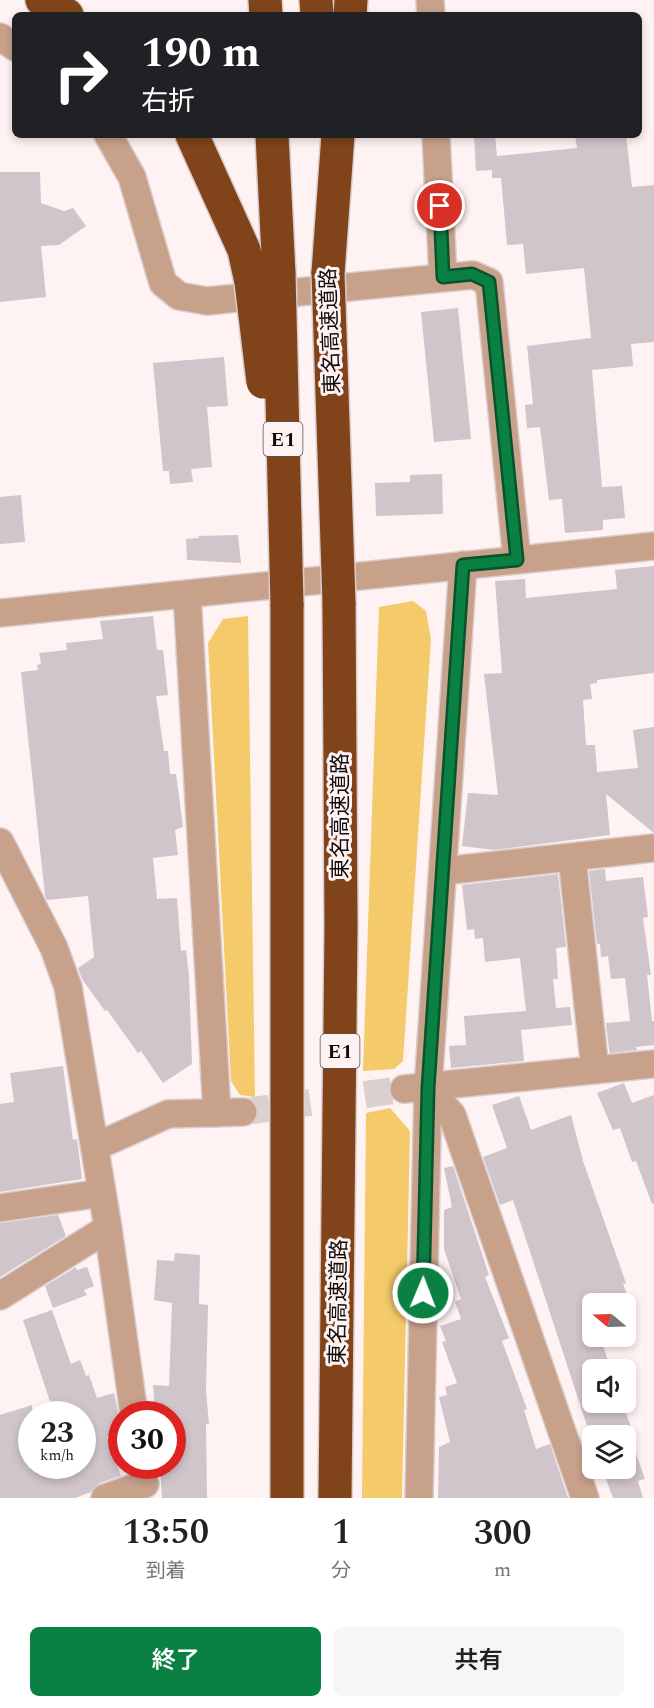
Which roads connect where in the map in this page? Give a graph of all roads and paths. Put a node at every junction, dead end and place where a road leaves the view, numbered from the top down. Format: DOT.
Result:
graph roads {
  1 [pos="42,0"];
  2 [pos="61,12"];
  3 [pos="110,138"];
  4 [pos="193,138"];
  5 [pos="272,138"];
  6 [pos="322,138"];
  7 [pos="338,138"];
  8 [pos="436,138"];
  9 [pos="328,273"];
  10 [pos="443,277"];
  11 [pos="265,278"];
  12 [pos="654,546"];
  13 [pos="517,560"];
  14 [pos="463,565"];
  15 [pos="187,594"];
  16 [pos="0,614"];
  17 [pos="0,842"];
  18 [pos="654,848"];
  19 [pos="572,857"];
  20 [pos="443,871"];
  21 [pos="654,1064"];
  22 [pos="595,1070"];
  23 [pos="416,1088"];
  24 [pos="95,1147"];
  25 [pos="102,1192"];
  26 [pos="0,1208"];
  27 [pos="108,1228"];
  28 [pos="0,1296"];
  29 [pos="132,1401"];
  30 [pos="146,1482"];
  31 [pos="105,1498"];
  32 [pos="287,1498"];
  33 [pos="335,1498"];
  34 [pos="419,1498"];
  35 [pos="585,1498"];
  1 -- 2 [label="highway"];
  3 -- 10 [label="street"];
  4 -- 11 [label="highway"];
  5 -- 11 [label="highway, E1"];
  6 -- 9 [label="highway, 東名高速道路 / E1"];
  7 -- 9 [label="highway"];
  8 -- 10 [label="street"];
  9 -- 33 [label="highway, 東名高速道路 / E1, bridge"];
  10 -- 13 [label="street"];
  11 -- 32 [label="highway, E1, bridge"];
  12 -- 13 [label="street"];
  13 -- 14 [label="street"];
  14 -- 15 [label="street"];
  14 -- 20 [label="street"];
  15 -- 16 [label="street"];
  15 -- 24 [label="street"];
  17 -- 24 [label="street"];
  18 -- 19 [label="street"];
  19 -- 20 [label="street"];
  19 -- 22 [label="street"];
  20 -- 23 [label="street"];
  21 -- 22 [label="street"];
  22 -- 23 [label="street"];
  23 -- 34 [label="street"];
  23 -- 35 [label="street"];
  24 -- 25 [label="street"];
  25 -- 26 [label="street"];
  25 -- 27 [label="street"];
  27 -- 28 [label="street"];
  27 -- 29 [label="street"];
  30 -- 31 [label="street"];
}
